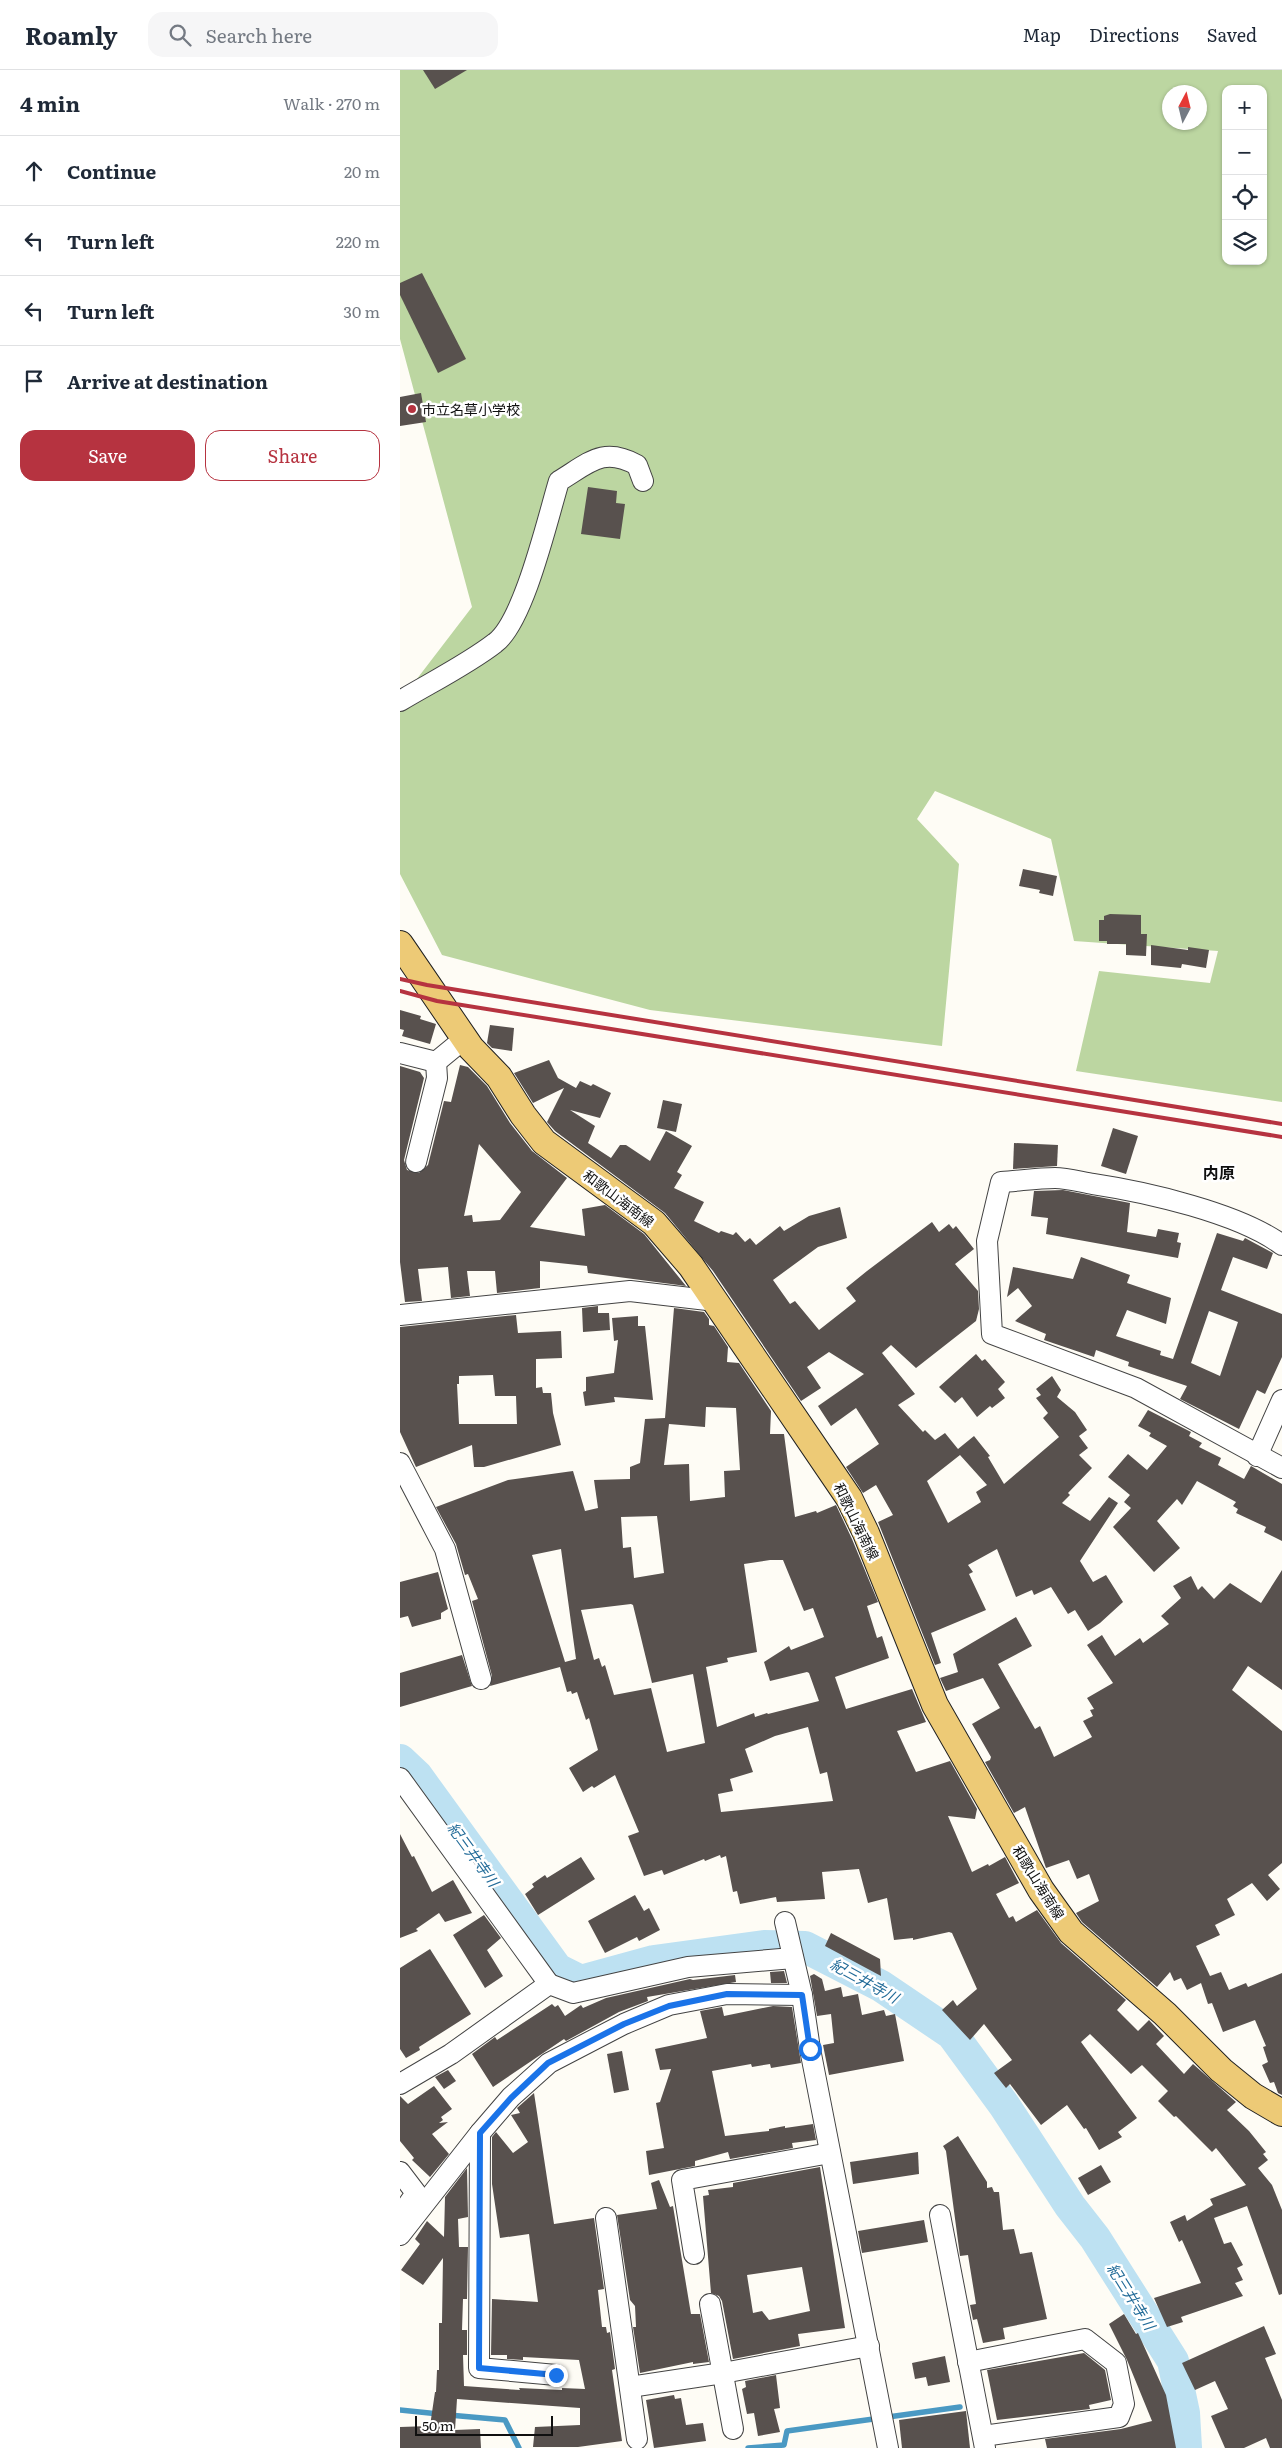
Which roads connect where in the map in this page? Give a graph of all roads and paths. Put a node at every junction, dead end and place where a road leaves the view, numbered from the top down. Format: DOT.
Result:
graph roads {
  1 [pos="643,481"];
  2 [pos="400,701"];
  3 [pos="400,944"];
  4 [pos="464,1039"];
  5 [pos="400,1053"];
  6 [pos="436,1062"];
  7 [pos="416,1162"];
  8 [pos="1282,1245"];
  9 [pos="716,1300"];
  10 [pos="400,1315"];
  11 [pos="1282,1400"];
  12 [pos="1257,1456"];
  13 [pos="400,1463"];
  14 [pos="1282,1468"];
  15 [pos="481,1679"];
  16 [pos="400,1778"];
  17 [pos="785,1925"];
  18 [pos="792,1955"];
  19 [pos="549,1984"];
  20 [pos="802,1995"];
  21 [pos="400,2084"];
  22 [pos="1282,2113"];
  23 [pos="480,2133"];
  24 [pos="830,2154"];
  25 [pos="400,2172"];
  26 [pos="940,2215"];
  27 [pos="400,2216"];
  28 [pos="606,2218"];
  29 [pos="400,2235"];
  30 [pos="694,2254"];
  31 [pos="710,2304"];
  32 [pos="869,2346"];
  33 [pos="968,2362"];
  34 [pos="723,2373"];
  35 [pos="556,2375"];
  36 [pos="630,2387"];
  37 [pos="733,2429"];
  38 [pos="637,2439"];
  39 [pos="984,2442"];
  40 [pos="888,2448"];
  1 -- 2 [label="street"];
  3 -- 4 [label="main road, 和歌山海南線"];
  4 -- 6 [label="street"];
  4 -- 9 [label="main road, 和歌山海南線"];
  5 -- 6 [label="street"];
  6 -- 7 [label="street"];
  8 -- 12 [label="street"];
  9 -- 10 [label="street"];
  9 -- 22 [label="main road, 和歌山海南線"];
  11 -- 12 [label="street"];
  12 -- 14 [label="street"];
  13 -- 15 [label="street"];
  16 -- 19 [label="street"];
  17 -- 18 [label="street"];
  18 -- 19 [label="street"];
  18 -- 20 [label="street"];
  19 -- 21 [label="street"];
  20 -- 23 [label="street"];
  20 -- 24 [label="street"];
  23 -- 29 [label="street"];
  23 -- 35 [label="street"];
  24 -- 30 [label="street"];
  24 -- 32 [label="street"];
  25 -- 27 [label="street"];
  26 -- 33 [label="street"];
  28 -- 36 [label="street"];
  31 -- 34 [label="street"];
  32 -- 34 [label="street"];
  32 -- 40 [label="street"];
  33 -- 39 [label="street"];
  33 -- 39 [label="street"];
  34 -- 36 [label="street"];
  34 -- 37 [label="street"];
  36 -- 38 [label="street"];
}
